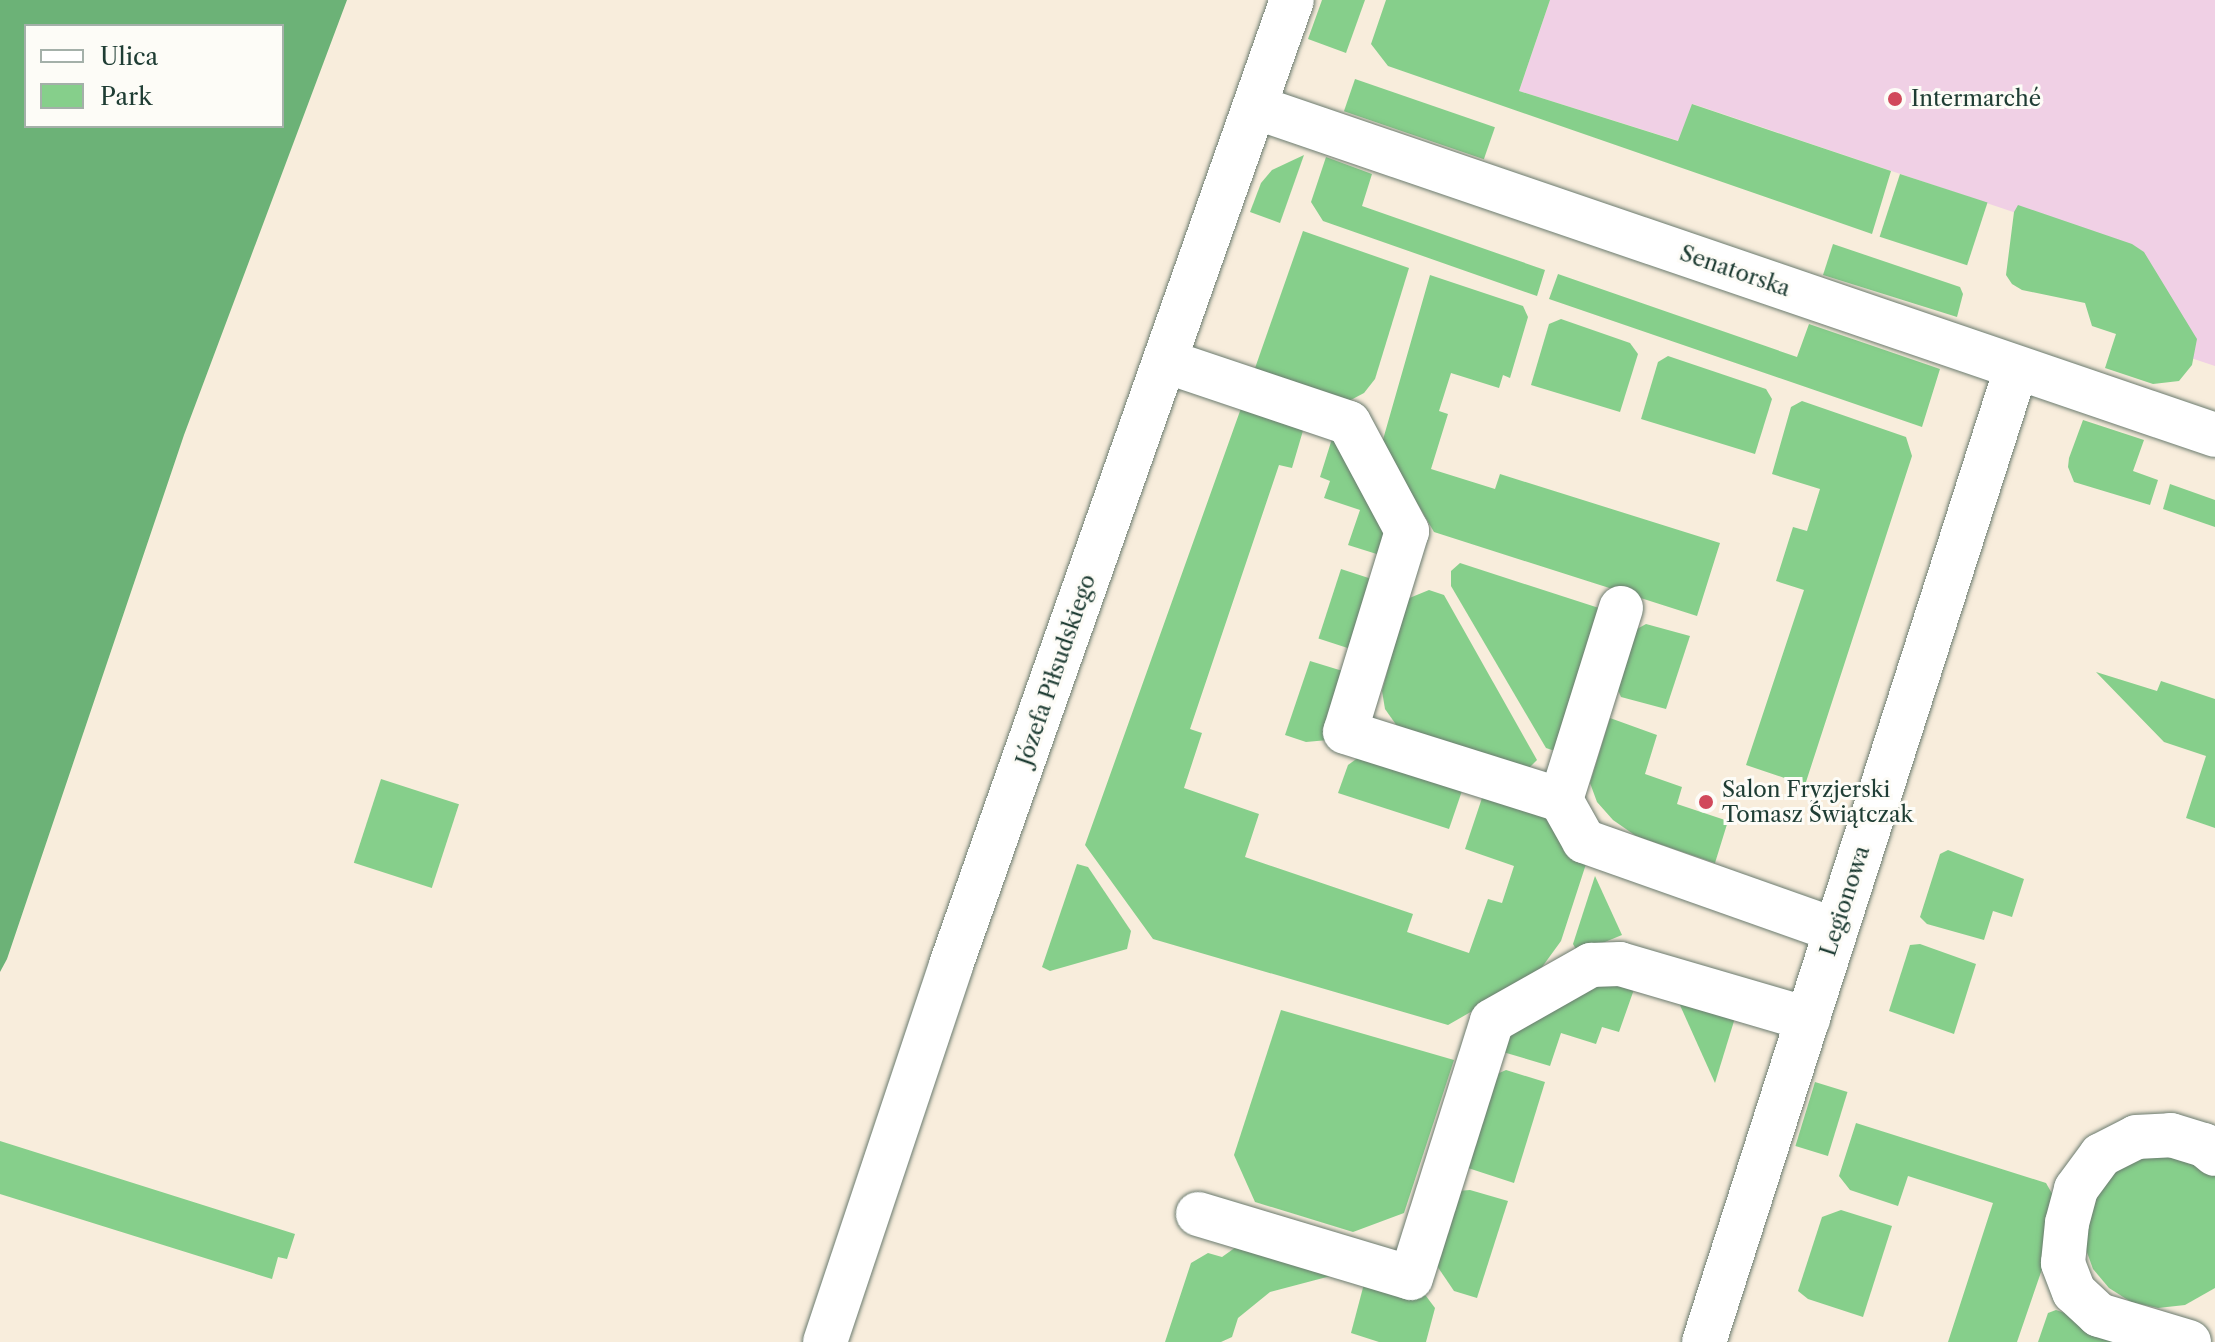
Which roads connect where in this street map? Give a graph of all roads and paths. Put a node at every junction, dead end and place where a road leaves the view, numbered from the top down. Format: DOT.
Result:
graph roads {
  1 [pos="1292,0"];
  2 [pos="1255,107"];
  3 [pos="1165,361"];
  4 [pos="2016,369"];
  5 [pos="2215,435"];
  6 [pos="1621,608"];
  7 [pos="1561,800"];
  8 [pos="1836,930"];
  9 [pos="1808,1019"];
  10 [pos="2215,1154"];
  11 [pos="1198,1214"];
  12 [pos="2215,1332"];
  13 [pos="825,1342"];
  14 [pos="1704,1342"];
  15 [pos="2189,1342"];
  16 [pos="2212,1342"];
  1 -- 2 [label="street, Józefa Piłsudskiego"];
  2 -- 3 [label="street, Józefa Piłsudskiego"];
  2 -- 4 [label="street, Senatorska"];
  3 -- 7 [label="street"];
  3 -- 13 [label="street, Józefa Piłsudskiego"];
  4 -- 5 [label="street, Senatorska"];
  4 -- 8 [label="street, Legionowa"];
  6 -- 7 [label="street"];
  7 -- 8 [label="street"];
  8 -- 9 [label="street, Legionowa"];
  9 -- 11 [label="street"];
  9 -- 14 [label="street, Legionowa"];
  10 -- 15 [label="street"];
  12 -- 16 [label="street"];
}
